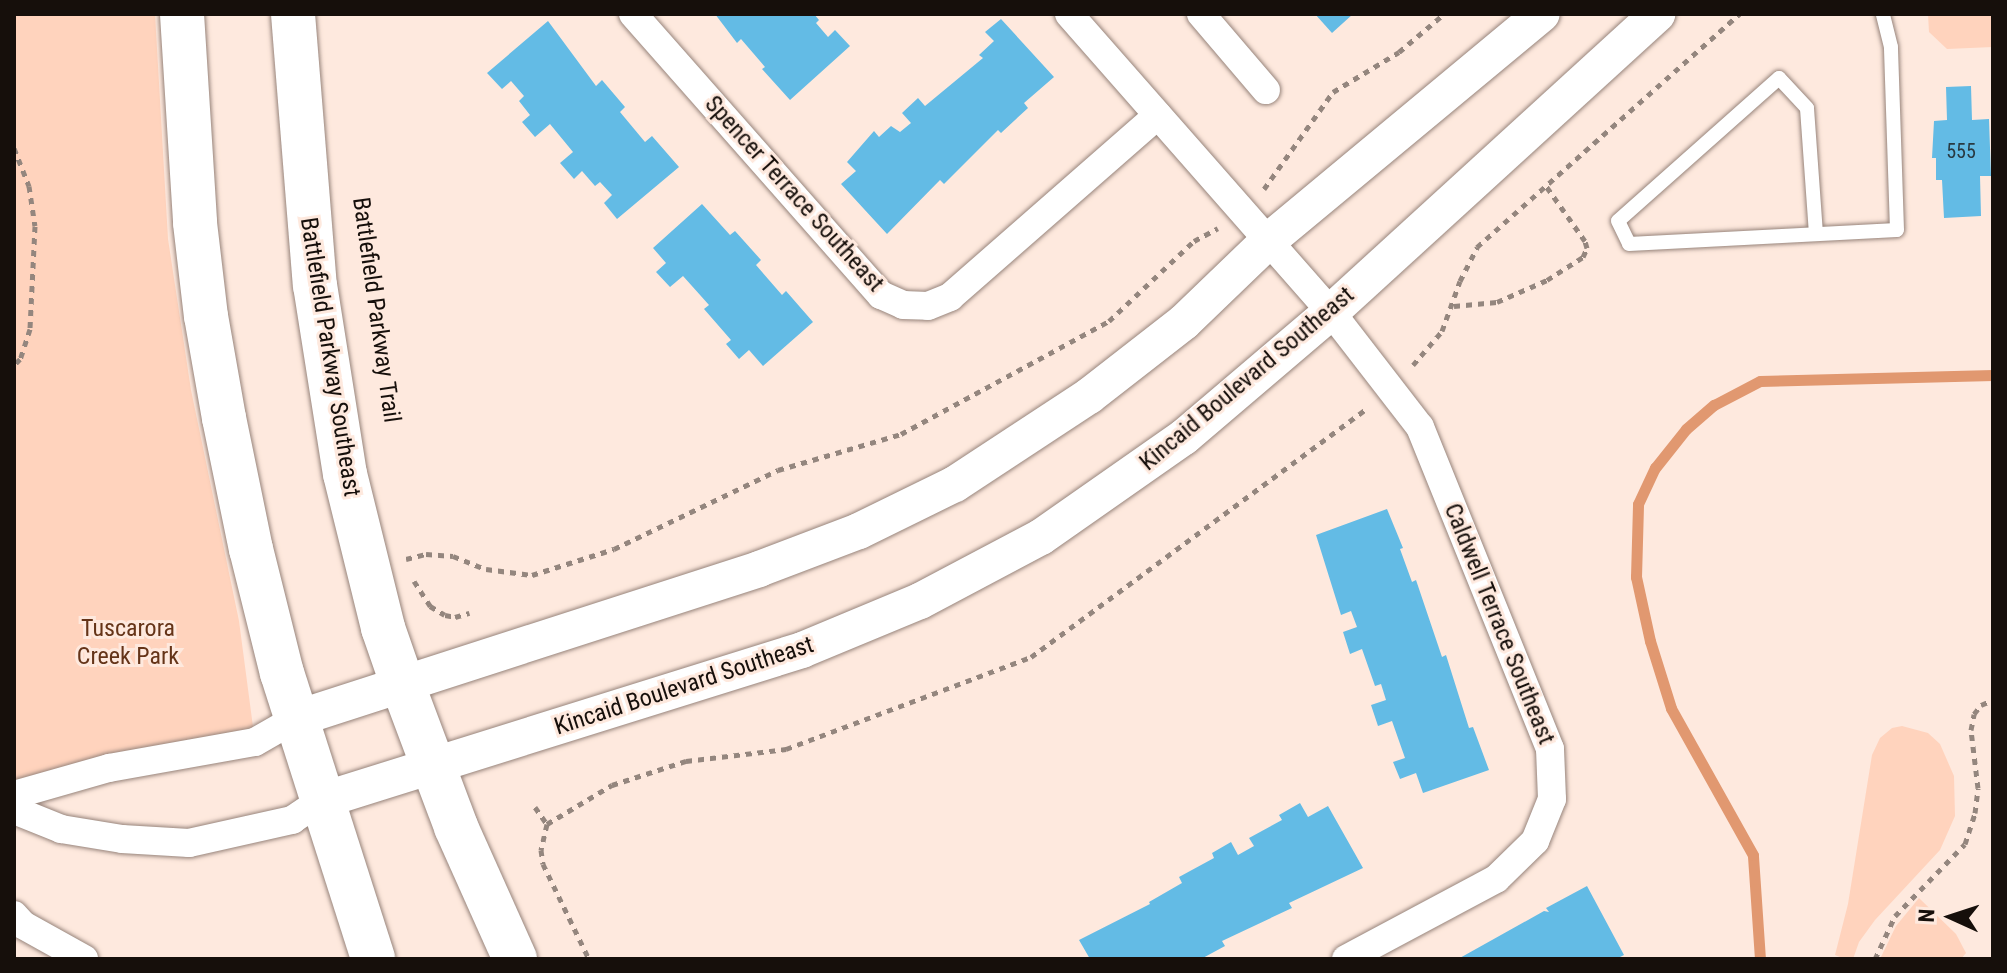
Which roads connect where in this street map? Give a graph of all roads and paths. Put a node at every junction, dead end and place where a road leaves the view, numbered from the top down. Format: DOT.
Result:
graph roads {
  1 [pos="182,14"];
  2 [pos="293,14"];
  3 [pos="633,14"];
  4 [pos="1069,14"];
  5 [pos="1201,14"];
  6 [pos="1444,14"];
  7 [pos="1542,14"];
  8 [pos="1657,14"];
  9 [pos="1883,14"];
  10 [pos="1266,90"];
  11 [pos="1158,115"];
  12 [pos="14,148"];
  13 [pos="1546,186"];
  14 [pos="1243,214"];
  15 [pos="1816,234"];
  16 [pos="1267,242"];
  17 [pos="1454,306"];
  18 [pos="1331,312"];
  19 [pos="14,365"];
  20 [pos="469,613"];
  21 [pos="402,683"];
  22 [pos="1993,700"];
  23 [pos="295,719"];
  24 [pos="433,763"];
  25 [pos="14,795"];
  26 [pos="320,801"];
  27 [pos="535,807"];
  28 [pos="14,810"];
  29 [pos="14,915"];
  30 [pos="84,959"];
  31 [pos="373,959"];
  32 [pos="515,959"];
  33 [pos="589,959"];
  34 [pos="1346,959"];
  35 [pos="1875,959"];
  1 -- 23 [label="main road"];
  2 -- 21 [label="main road, Battlefield Parkway Southeast"];
  3 -- 11 [label="street, Spencer Terrace Southeast"];
  4 -- 11 [label="street"];
  5 -- 10 [label="street"];
  6 -- 14 [label="path"];
  7 -- 16 [label="street"];
  8 -- 18 [label="street, Kincaid Boulevard Southeast"];
  9 -- 15 [label="lane"];
  11 -- 14 [label="street"];
  12 -- 19 [label="path"];
  13 -- 17 [label="path"];
  14 -- 16 [label="street"];
  14 -- 20 [label="path"];
  15 -- 15 [label="lane"];
  16 -- 18 [label="street"];
  16 -- 21 [label="street"];
  18 -- 24 [label="street, Kincaid Boulevard Southeast"];
  18 -- 34 [label="street, Caldwell Terrace Southeast"];
  21 -- 23 [label="street"];
  21 -- 24 [label="main road, Battlefield Parkway Southeast"];
  22 -- 35 [label="path"];
  23 -- 25 [label="street"];
  23 -- 26 [label="main road"];
  24 -- 26 [label="street, Kincaid Boulevard Southeast"];
  24 -- 32 [label="main road, Battlefield Parkway Southeast"];
  26 -- 28 [label="street"];
  26 -- 31 [label="main road"];
  27 -- 33 [label="path"];
  29 -- 30 [label="street"];
}
